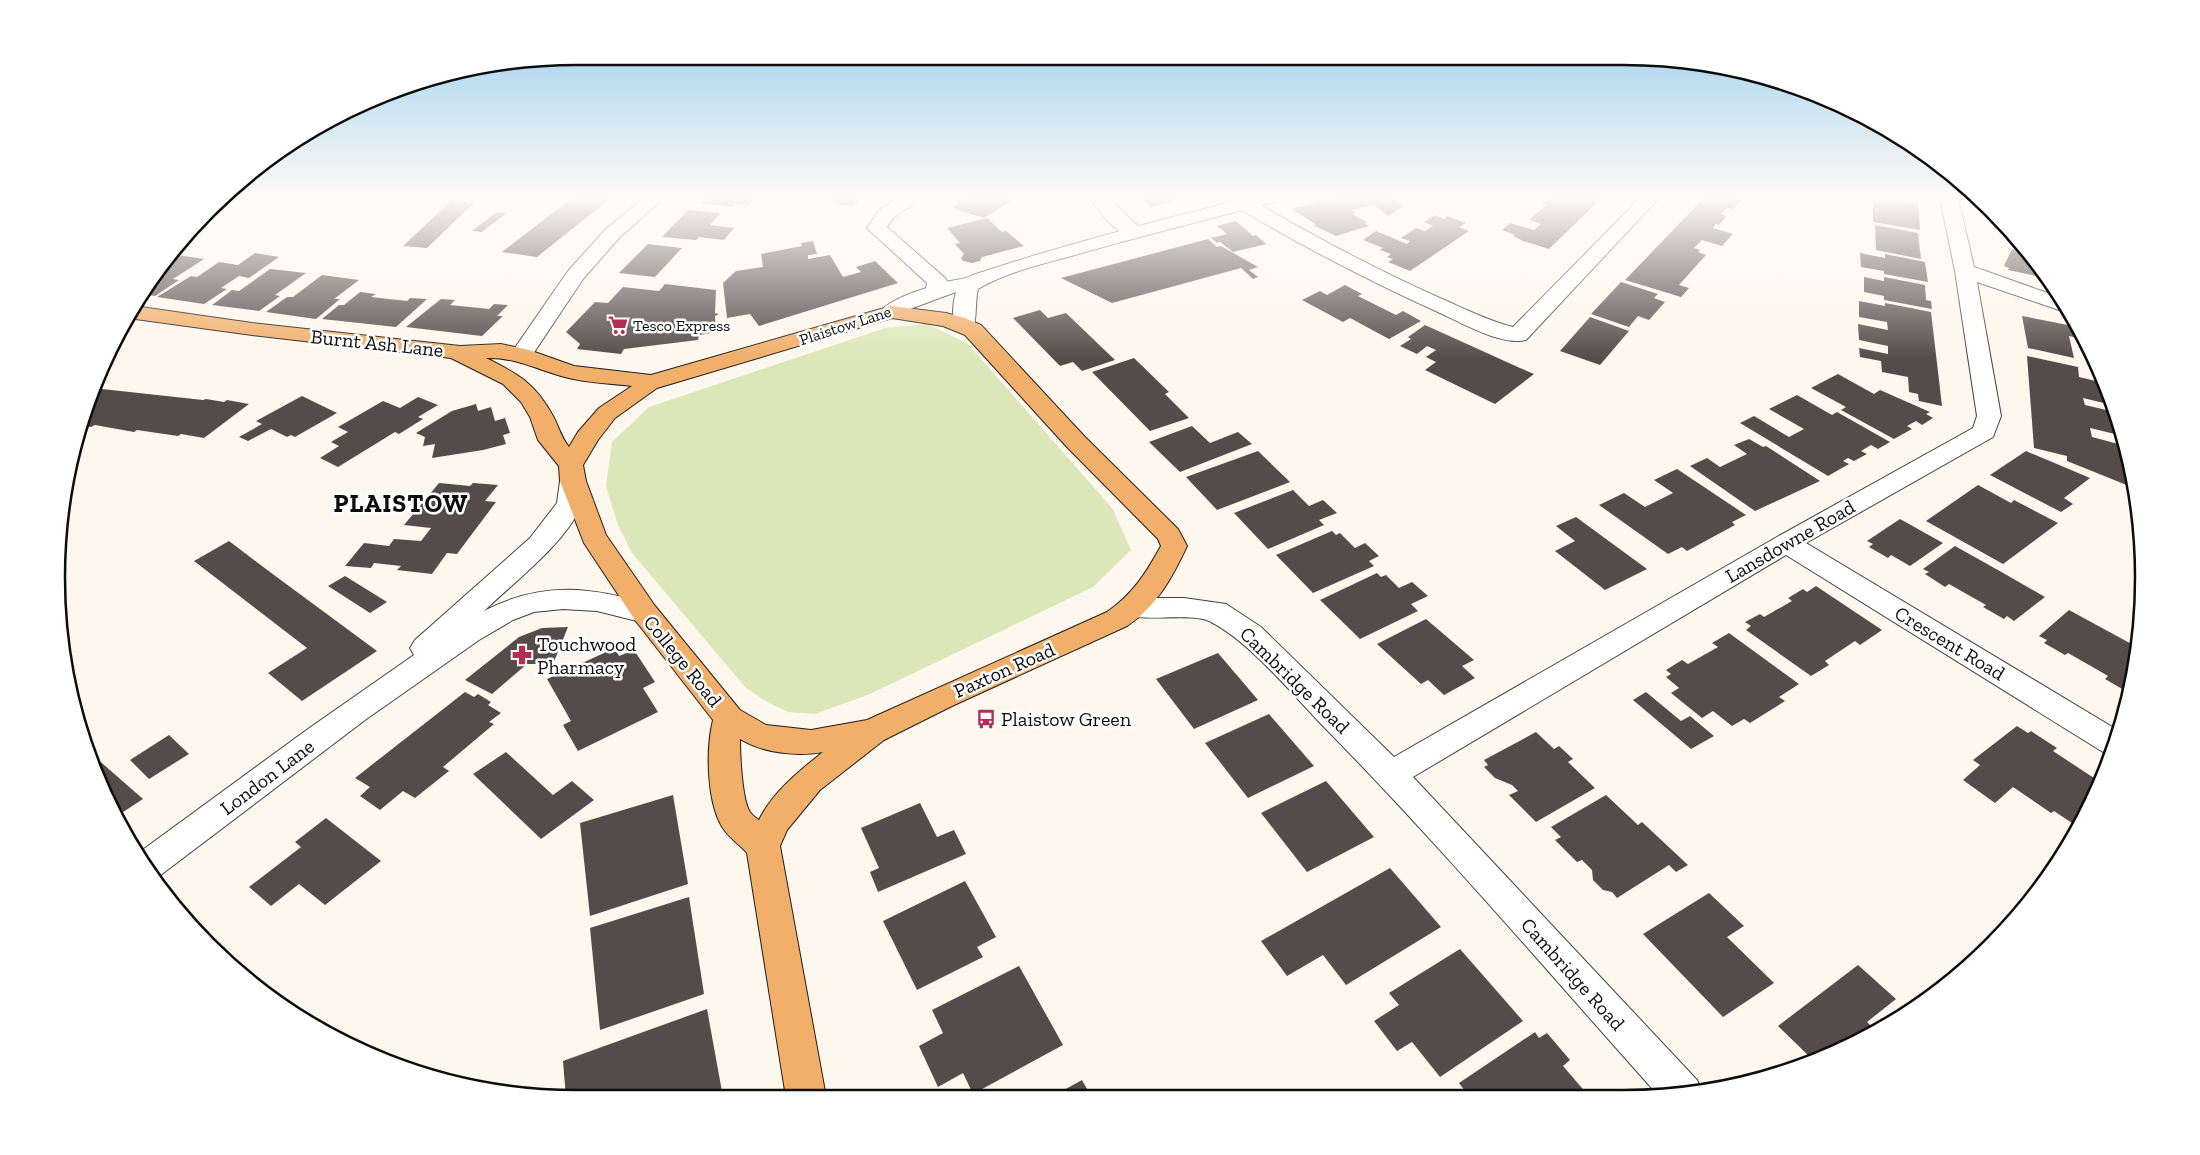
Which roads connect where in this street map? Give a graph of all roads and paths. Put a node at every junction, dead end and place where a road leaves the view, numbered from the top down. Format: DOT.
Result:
graph roads {
  1 [pos="595,252"];
  2 [pos="904,252"];
  3 [pos="1067,252"];
  4 [pos="1332,252"];
  5 [pos="1598,252"];
  6 [pos="1962,252"];
  7 [pos="1966,271"];
  8 [pos="968,286"];
  9 [pos="935,292"];
  10 [pos="2054,302"];
  11 [pos="891,312"];
  12 [pos="139,313"];
  13 [pos="965,323"];
  14 [pos="456,352"];
  15 [pos="521,355"];
  16 [pos="649,383"];
  17 [pos="572,473"];
  18 [pos="1786,543"];
  19 [pos="1135,608"];
  20 [pos="645,613"];
  21 [pos="388,687"];
  22 [pos="729,718"];
  23 [pos="873,731"];
  24 [pos="2109,740"];
  25 [pos="1391,774"];
  26 [pos="763,846"];
  27 [pos="152,863"];
  28 [pos="1677,1087"];
  29 [pos="805,1090"];
  1 -- 15 [label="street"];
  2 -- 9 [label="street"];
  3 -- 8 [label="street, Plaistow Lane"];
  4 -- 5 [label="street"];
  6 -- 7 [label="street, Lansdowne Road"];
  7 -- 10 [label="street"];
  7 -- 18 [label="street, Lansdowne Road"];
  8 -- 9 [label="street, Plaistow Lane"];
  8 -- 13 [label="street"];
  9 -- 11 [label="street, Plaistow Lane"];
  11 -- 13 [label="main road"];
  11 -- 16 [label="main road, Plaistow Lane"];
  12 -- 14 [label="main road, Burnt Ash Lane"];
  13 -- 19 [label="main road"];
  14 -- 15 [label="main road, Plaistow Lane"];
  14 -- 17 [label="main road, Burnt Ash Lane"];
  15 -- 16 [label="main road, Plaistow Lane"];
  16 -- 17 [label="main road, Plaistow Lane"];
  17 -- 20 [label="main road, College Road"];
  17 -- 21 [label="street"];
  18 -- 24 [label="street, Crescent Road"];
  18 -- 25 [label="street, Lansdowne Road"];
  19 -- 23 [label="main road, Paxton Road"];
  19 -- 25 [label="street, Cambridge Road"];
  20 -- 21 [label="street"];
  20 -- 22 [label="main road, College Road"];
  21 -- 27 [label="street, London Lane"];
  22 -- 23 [label="main road, Paxton Road"];
  22 -- 26 [label="main road, College Road"];
  23 -- 26 [label="main road, Paxton Road"];
  25 -- 28 [label="street, Cambridge Road"];
  26 -- 29 [label="main road"];
}
